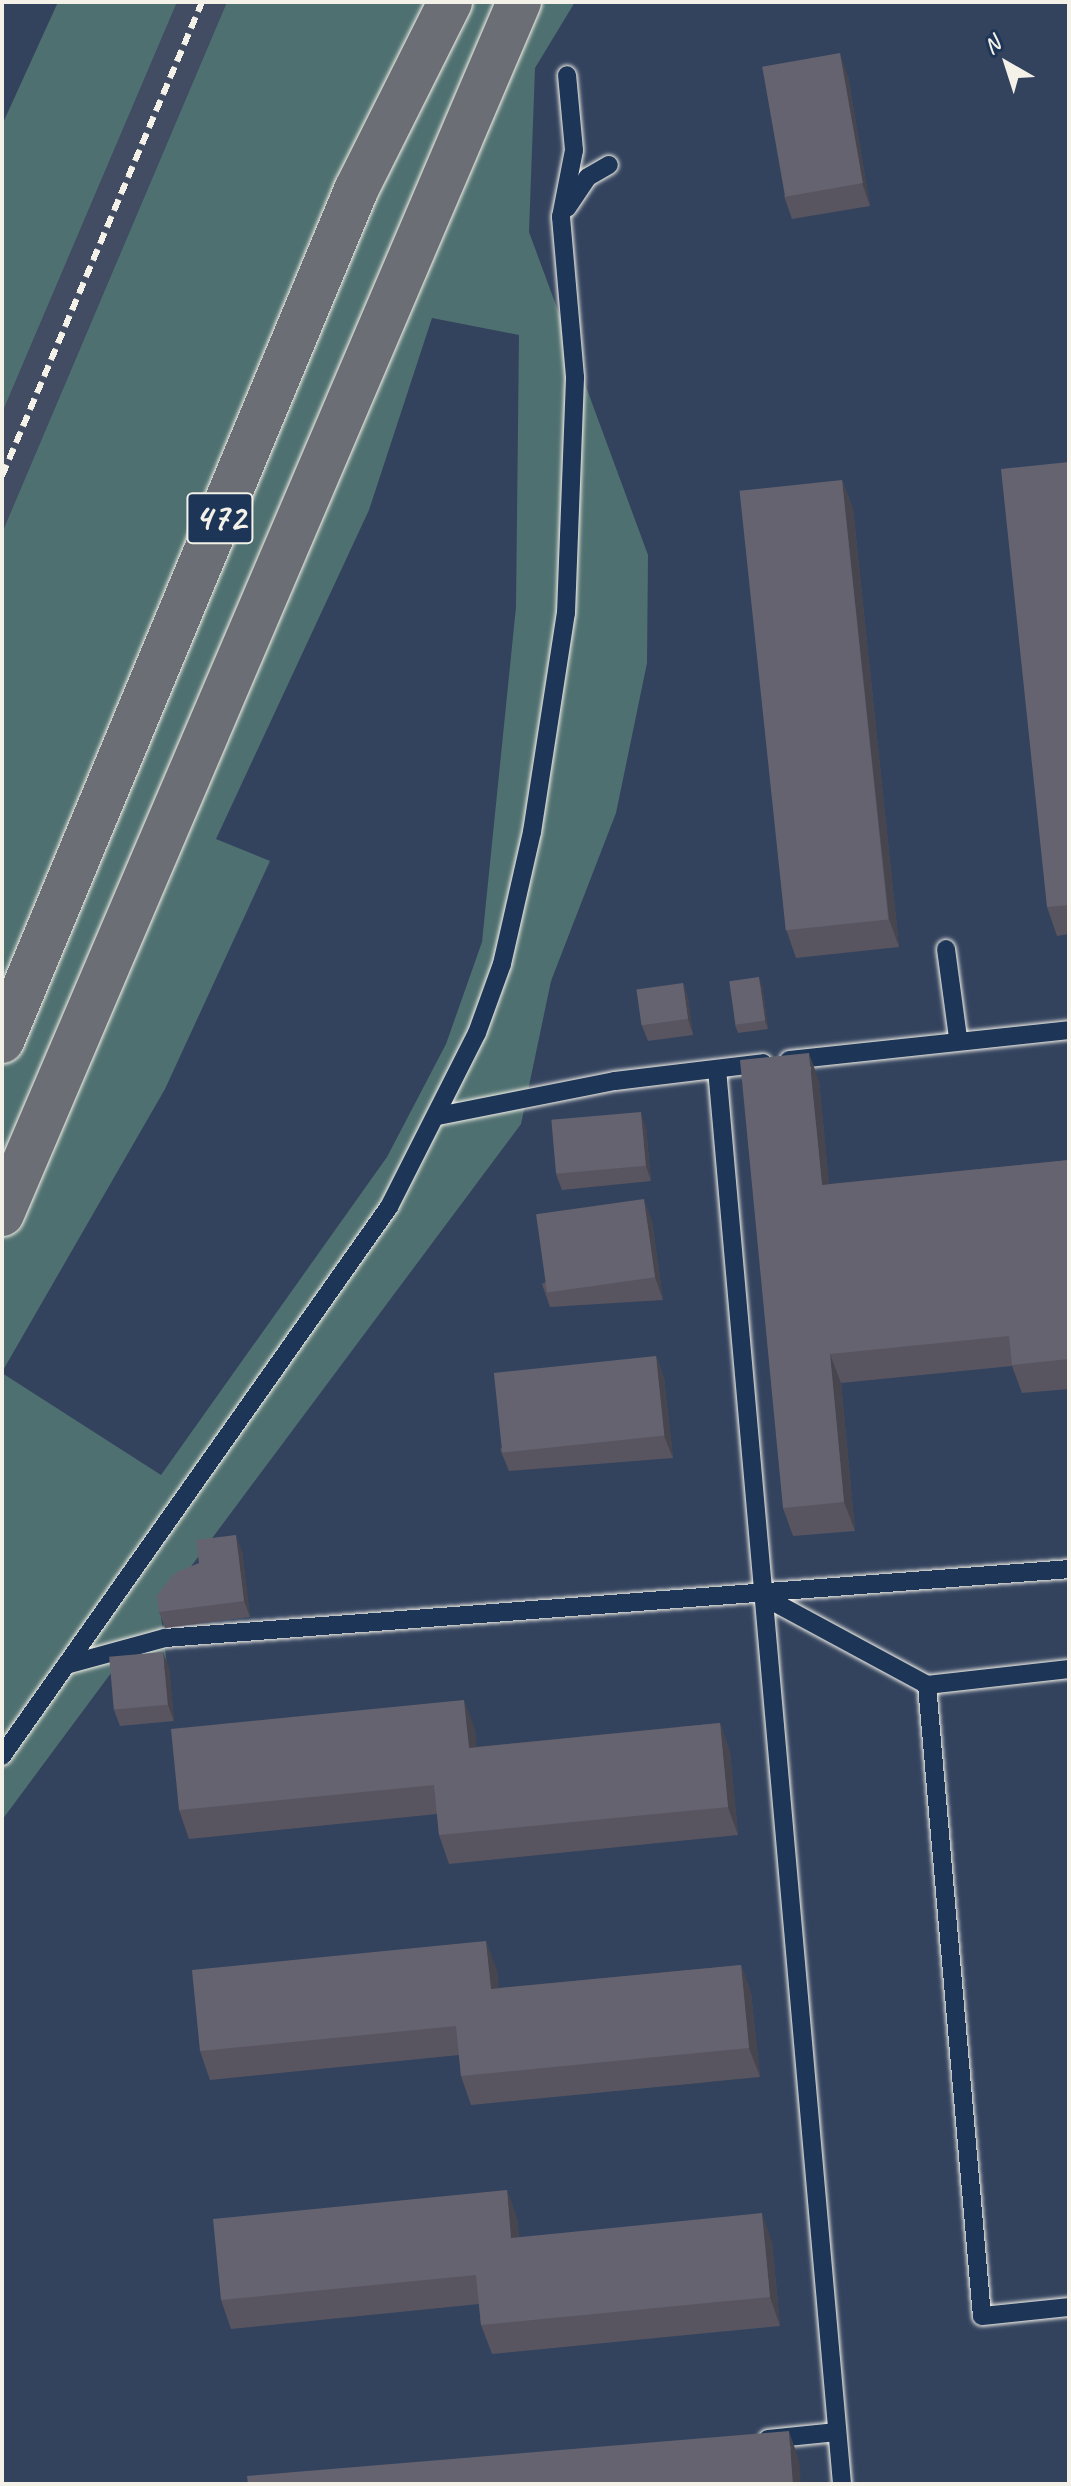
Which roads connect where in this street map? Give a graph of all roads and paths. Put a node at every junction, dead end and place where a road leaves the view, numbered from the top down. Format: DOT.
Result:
graph roads {
  1 [pos="450,2"];
  2 [pos="519,2"];
  3 [pos="567,75"];
  4 [pos="609,165"];
  5 [pos="561,217"];
  6 [pos="946,949"];
  7 [pos="1069,1030"];
  8 [pos="958,1038"];
  9 [pos="2,1041"];
  10 [pos="717,1069"];
  11 [pos="438,1116"];
  12 [pos="2,1214"];
  13 [pos="1069,1569"];
  14 [pos="759,1594"];
  15 [pos="66,1665"];
  16 [pos="1069,1669"];
  17 [pos="927,1685"];
  18 [pos="2,1756"];
  19 [pos="1069,2307"];
  20 [pos="837,2432"];
  21 [pos="743,2442"];
  22 [pos="842,2484"];
  1 -- 9 [label="main road, 472"];
  2 -- 12 [label="main road, 472"];
  3 -- 5 [label="lane"];
  4 -- 5 [label="lane"];
  5 -- 11 [label="lane"];
  6 -- 8 [label="lane"];
  7 -- 8 [label="lane"];
  8 -- 10 [label="lane"];
  10 -- 11 [label="lane"];
  10 -- 14 [label="lane"];
  11 -- 15 [label="lane"];
  13 -- 14 [label="lane"];
  14 -- 15 [label="lane"];
  14 -- 17 [label="lane"];
  14 -- 20 [label="lane"];
  15 -- 18 [label="lane"];
  16 -- 17 [label="lane"];
  17 -- 19 [label="lane"];
  20 -- 21 [label="lane"];
  20 -- 22 [label="lane"];
}
